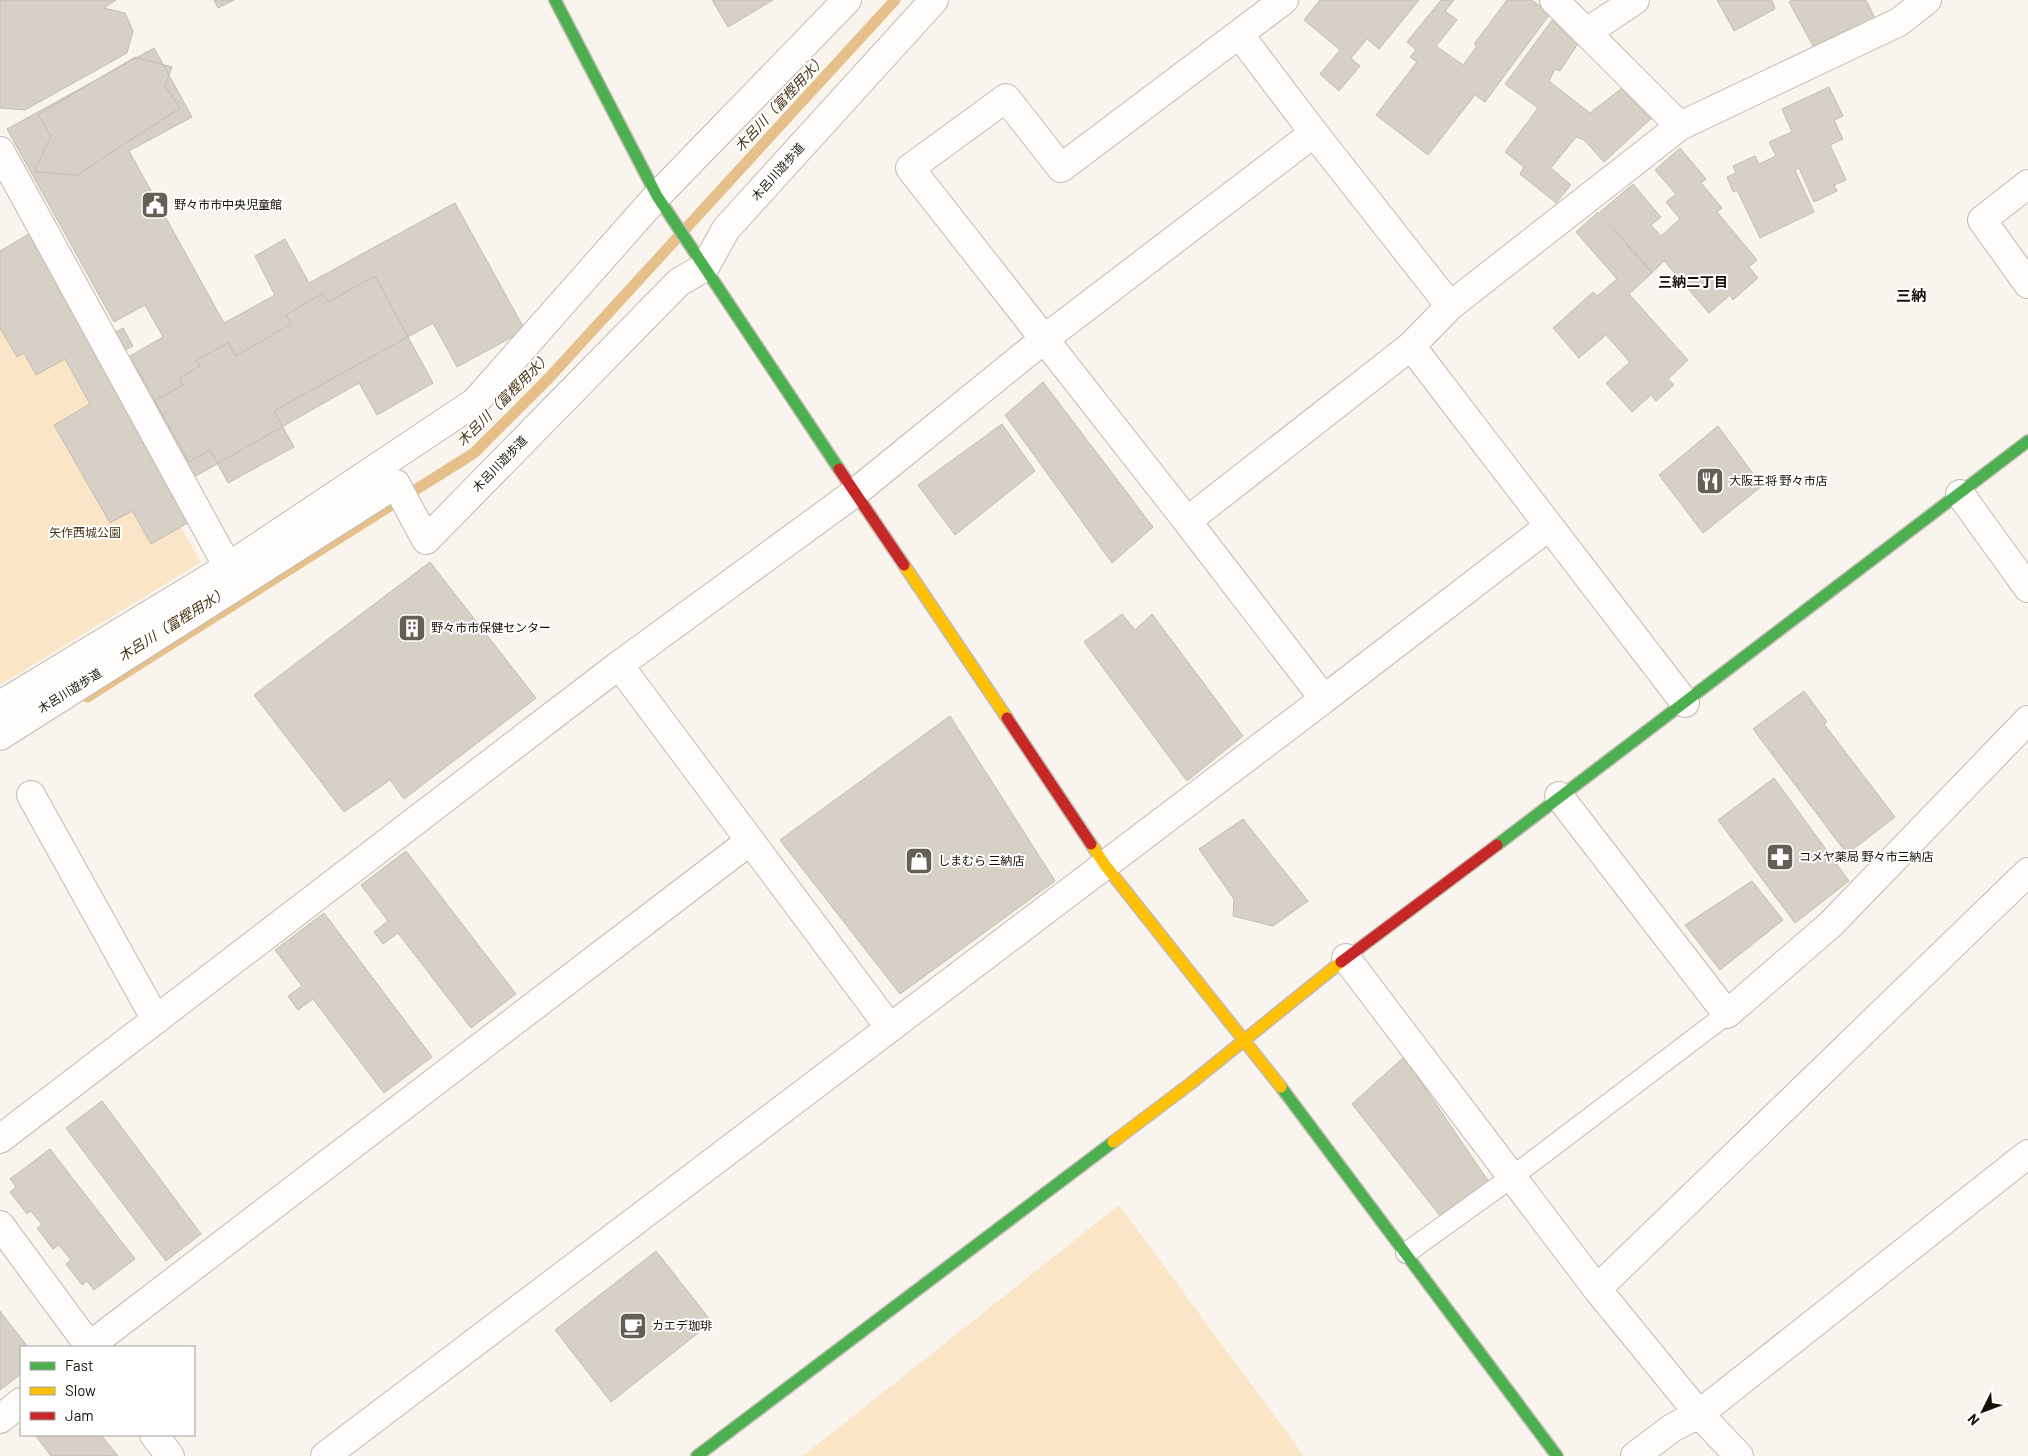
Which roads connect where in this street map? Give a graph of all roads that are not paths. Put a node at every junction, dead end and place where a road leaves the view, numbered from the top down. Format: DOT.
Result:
graph roads {
  1 [pos="555,0"];
  2 [pos="847,0"];
  3 [pos="934,0"];
  4 [pos="1284,0"];
  5 [pos="1554,0"];
  6 [pos="1635,0"];
  7 [pos="1928,0"];
  8 [pos="1897,11"];
  9 [pos="1587,32"];
  10 [pos="1239,34"];
  11 [pos="1680,126"];
  12 [pos="1314,133"];
  13 [pos="0,151"];
  14 [pos="2028,184"];
  15 [pos="657,196"];
  16 [pos="700,261"];
  17 [pos="2028,284"];
  18 [pos="1450,306"];
  19 [pos="1043,340"];
  20 [pos="1411,346"];
  21 [pos="2028,441"];
  22 [pos="857,491"];
  23 [pos="1960,494"];
  24 [pos="1187,521"];
  25 [pos="1548,527"];
  26 [pos="228,567"];
  27 [pos="2028,588"];
  28 [pos="620,665"];
  29 [pos="1324,699"];
  30 [pos="1685,703"];
  31 [pos="0,705"];
  32 [pos="2028,720"];
  33 [pos="0,736"];
  34 [pos="31,795"];
  35 [pos="1559,796"];
  36 [pos="750,841"];
  37 [pos="1105,865"];
  38 [pos="2028,872"];
  39 [pos="1346,958"];
  40 [pos="1727,1014"];
  41 [pos="156,1020"];
  42 [pos="890,1028"];
  43 [pos="1244,1040"];
  44 [pos="0,1139"];
  45 [pos="2028,1154"];
  46 [pos="1512,1176"];
  47 [pos="0,1225"];
  48 [pos="1406,1253"];
  49 [pos="1597,1289"];
  50 [pos="88,1346"];
  51 [pos="90,1346"];
  52 [pos="20,1403"];
  53 [pos="1699,1414"];
  54 [pos="0,1419"];
  55 [pos="155,1436"];
  56 [pos="170,1456"];
  57 [pos="325,1456"];
  58 [pos="697,1456"];
  59 [pos="1557,1456"];
  60 [pos="1635,1456"];
  61 [pos="1739,1456"];
  1 -- 15 [label="street"];
  2 -- 15 [label="street"];
  3 -- 16 [label="street, 木呂川遊歩道"];
  4 -- 10 [label="street"];
  5 -- 9 [label="street"];
  6 -- 9 [label="street"];
  7 -- 8 [label="street"];
  8 -- 11 [label="street"];
  9 -- 11 [label="street"];
  10 -- 12 [label="street"];
  10 -- 19 [label="street"];
  11 -- 18 [label="street"];
  12 -- 18 [label="street"];
  12 -- 19 [label="street"];
  13 -- 26 [label="street"];
  14 -- 17 [label="street"];
  15 -- 16 [label="street"];
  15 -- 26 [label="street"];
  16 -- 22 [label="street"];
  16 -- 33 [label="street, 木呂川遊歩道"];
  18 -- 20 [label="street"];
  19 -- 22 [label="street"];
  19 -- 24 [label="street"];
  20 -- 24 [label="street"];
  20 -- 25 [label="street"];
  21 -- 23 [label="street"];
  22 -- 28 [label="street"];
  22 -- 37 [label="street"];
  23 -- 27 [label="street"];
  23 -- 30 [label="street"];
  24 -- 29 [label="street"];
  25 -- 29 [label="street"];
  25 -- 30 [label="street"];
  26 -- 31 [label="street"];
  28 -- 36 [label="street"];
  28 -- 41 [label="street"];
  29 -- 37 [label="street"];
  30 -- 35 [label="street"];
  32 -- 40 [label="street"];
  34 -- 41 [label="street"];
  35 -- 39 [label="street"];
  35 -- 40 [label="street"];
  36 -- 42 [label="street"];
  36 -- 51 [label="street"];
  37 -- 42 [label="street"];
  37 -- 43 [label="street"];
  38 -- 49 [label="street"];
  39 -- 43 [label="street"];
  39 -- 46 [label="street"];
  40 -- 46 [label="lane"];
  41 -- 44 [label="street"];
  42 -- 57 [label="street"];
  43 -- 48 [label="street"];
  43 -- 58 [label="street"];
  45 -- 53 [label="street"];
  46 -- 48 [label="lane"];
  46 -- 49 [label="street"];
  47 -- 50 [label="street"];
  48 -- 59 [label="street"];
  49 -- 53 [label="street"];
  52 -- 54 [label="street"];
  53 -- 60 [label="street"];
  53 -- 61 [label="street"];
  55 -- 56 [label="street"];
}
